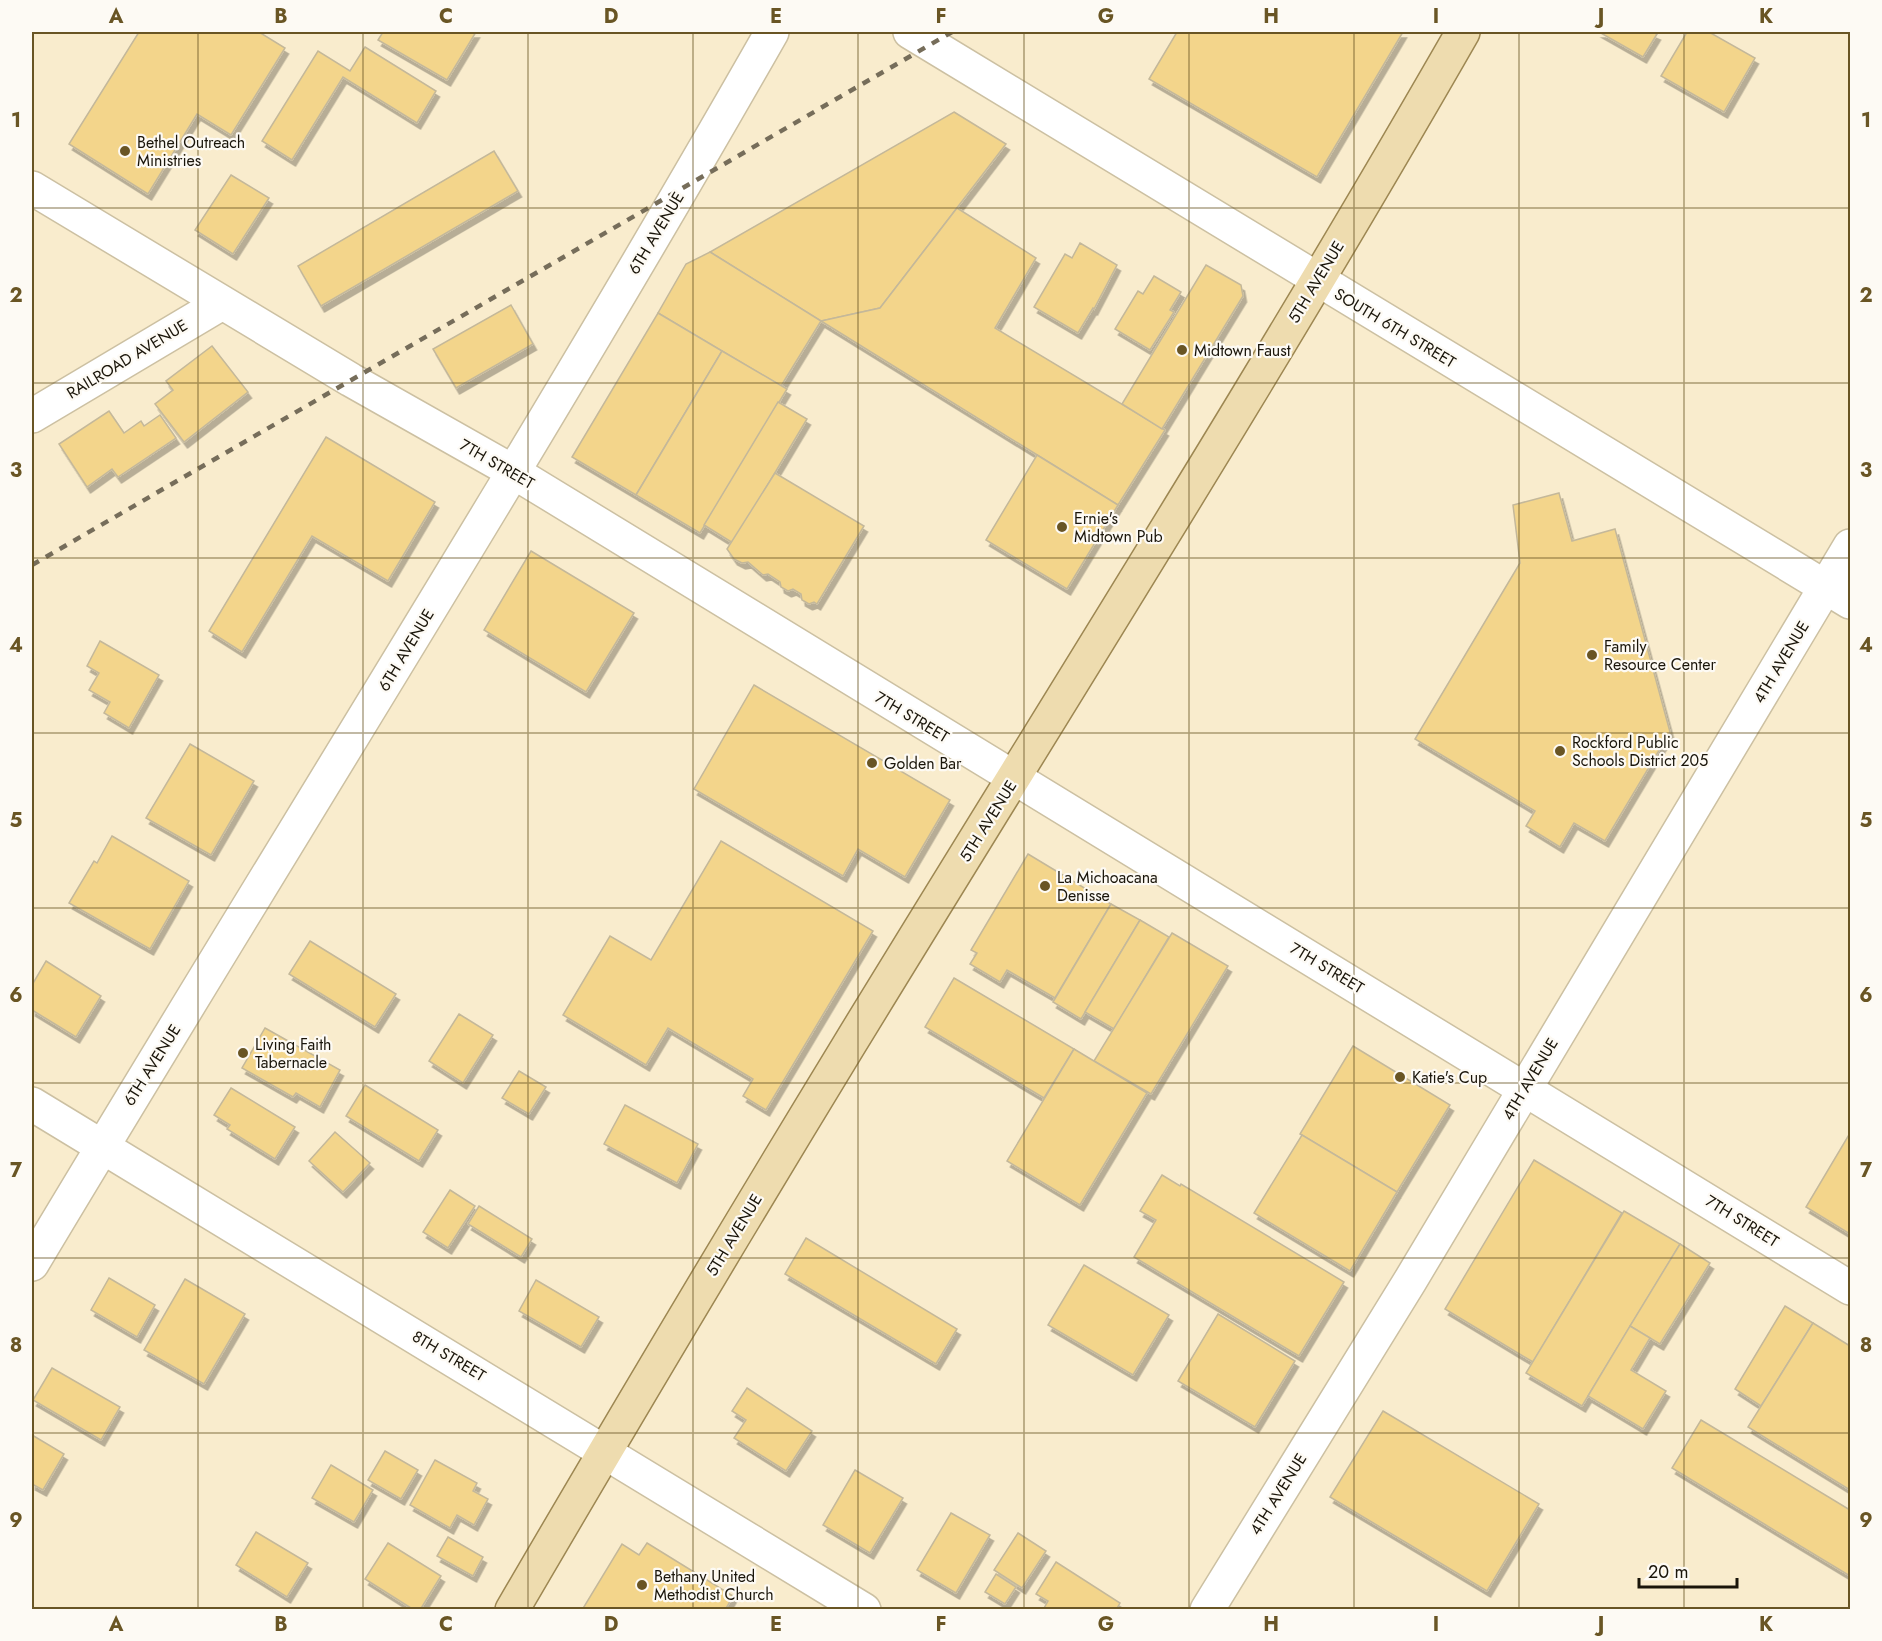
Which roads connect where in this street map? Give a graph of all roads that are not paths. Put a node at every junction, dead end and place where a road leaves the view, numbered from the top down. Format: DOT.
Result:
graph roads {
  1 [pos="772,32"];
  2 [pos="910,32"];
  3 [pos="1463,32"];
  4 [pos="32,188"];
  5 [pos="1317,280"];
  6 [pos="222,303"];
  7 [pos="32,416"];
  8 [pos="512,471"];
  9 [pos="1851,546"];
  10 [pos="1838,595"];
  11 [pos="1014,779"];
  12 [pos="1525,1087"];
  13 [pos="32,1104"];
  14 [pos="102,1146"];
  15 [pos="32,1264"];
  16 [pos="1851,1288"];
  17 [pos="605,1452"];
  18 [pos="512,1610"];
  19 [pos="864,1610"];
  20 [pos="1207,1610"];
  1 -- 8 [label="street, 6TH AVENUE"];
  2 -- 5 [label="street, SOUTH 6TH STREET"];
  3 -- 5 [label="main road, 5TH AVENUE"];
  4 -- 6 [label="street, 7TH STREET"];
  5 -- 10 [label="street, SOUTH 6TH STREET"];
  5 -- 11 [label="main road, 5TH AVENUE"];
  6 -- 7 [label="street, RAILROAD AVENUE"];
  6 -- 8 [label="street, 7TH STREET"];
  8 -- 11 [label="street, 7TH STREET"];
  8 -- 14 [label="street, 6TH AVENUE"];
  9 -- 10 [label="street, 4TH AVENUE"];
  10 -- 12 [label="street, 4TH AVENUE"];
  11 -- 12 [label="street, 7TH STREET"];
  11 -- 17 [label="main road, 5TH AVENUE"];
  12 -- 16 [label="street, 7TH STREET"];
  12 -- 20 [label="street, 4TH AVENUE"];
  13 -- 14 [label="street, 8TH STREET"];
  14 -- 15 [label="street, 6TH AVENUE"];
  14 -- 17 [label="street, 8TH STREET"];
  17 -- 18 [label="main road, 5TH AVENUE"];
  17 -- 19 [label="street, 8TH STREET"];
}
